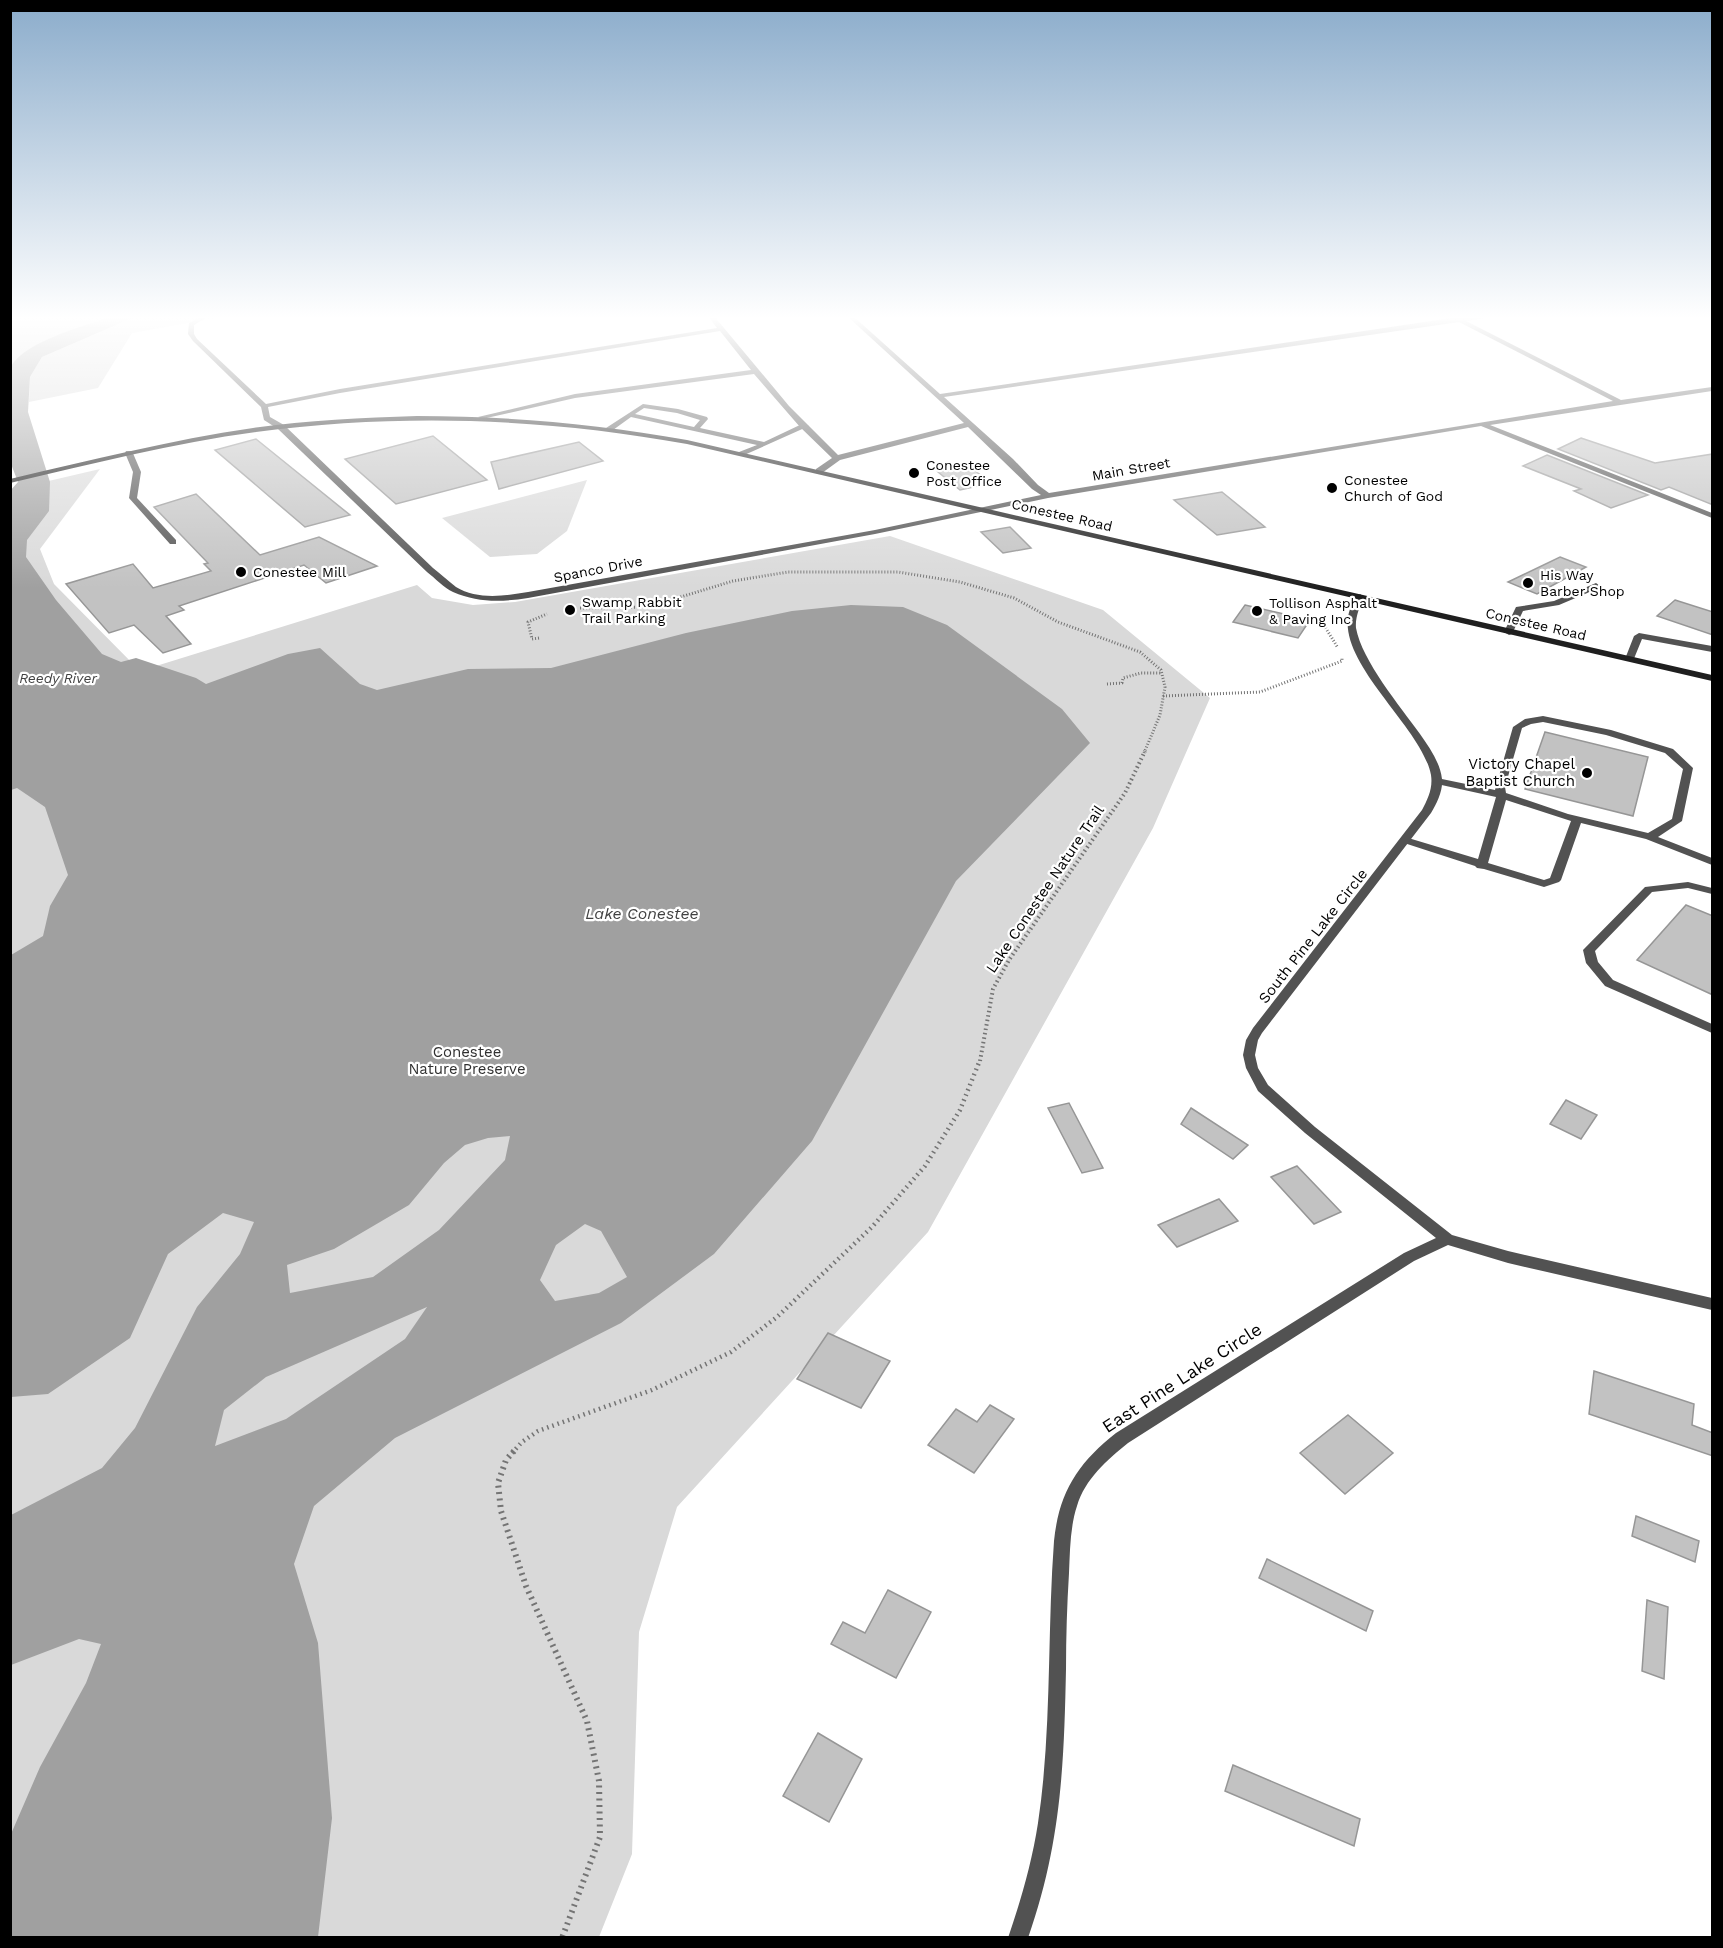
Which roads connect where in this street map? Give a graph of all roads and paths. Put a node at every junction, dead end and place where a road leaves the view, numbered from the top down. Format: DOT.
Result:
graph roads {
  1 [pos="264,406"];
  2 [pos="527,407"];
  3 [pos="642,407"];
  4 [pos="649,407"];
  5 [pos="789,407"];
  6 [pos="951,407"];
  7 [pos="1588,407"];
  8 [pos="629,416"];
  9 [pos="482,417"];
  10 [pos="969,424"];
  11 [pos="1480,424"];
  12 [pos="805,426"];
  13 [pos="281,427"];
  14 [pos="610,428"];
  15 [pos="696,429"];
  16 [pos="764,444"];
  17 [pos="129,453"];
  18 [pos="742,454"];
  19 [pos="837,458"];
  20 [pos="819,471"];
  21 [pos="10,481"];
  22 [pos="1048,496"];
  23 [pos="981,510"];
  24 [pos="1713,516"];
  25 [pos="173,542"];
  26 [pos="1596,586"];
  27 [pos="1360,597"];
  28 [pos="580,608"];
  29 [pos="547,614"];
  30 [pos="1324,617"];
  31 [pos="1509,632"];
  32 [pos="539,638"];
  33 [pos="1713,649"];
  34 [pos="1630,659"];
  35 [pos="1162,671"];
  36 [pos="1713,678"];
  37 [pos="1107,684"];
  38 [pos="1163,696"];
  39 [pos="1437,781"];
  40 [pos="1502,795"];
  41 [pos="1577,819"];
  42 [pos="1650,837"];
  43 [pos="1405,840"];
  44 [pos="1713,862"];
  45 [pos="1481,866"];
  46 [pos="1713,891"];
  47 [pos="1713,1029"];
  48 [pos="1447,1239"];
  49 [pos="1713,1304"];
  50 [pos="562,1938"];
  51 [pos="1018,1938"];
  1 -- 13 [label="street, Spanco Drive"];
  2 -- 9 [label="street"];
  3 -- 8 [label="street"];
  4 -- 15 [label="street"];
  5 -- 12 [label="street"];
  6 -- 10 [label="street"];
  7 -- 11 [label="street, Main Street"];
  8 -- 14 [label="street"];
  8 -- 15 [label="street"];
  9 -- 13 [label="main road, Conestee Road"];
  9 -- 14 [label="main road, Conestee Road"];
  10 -- 19 [label="street"];
  10 -- 22 [label="street"];
  11 -- 22 [label="street, Main Street"];
  11 -- 24 [label="street"];
  12 -- 16 [label="street"];
  12 -- 19 [label="street"];
  13 -- 17 [label="main road, Conestee Road"];
  13 -- 23 [label="street, Spanco Drive"];
  14 -- 18 [label="main road, Conestee Road"];
  15 -- 16 [label="street"];
  16 -- 18 [label="street"];
  17 -- 21 [label="main road, Conestee Road"];
  17 -- 25 [label="street"];
  18 -- 20 [label="main road, Conestee Road"];
  19 -- 20 [label="street"];
  20 -- 23 [label="main road, Conestee Road"];
  22 -- 23 [label="street, Main Street"];
  23 -- 27 [label="main road, Conestee Road"];
  26 -- 31 [label="street"];
  27 -- 31 [label="main road, Conestee Road"];
  27 -- 39 [label="street"];
  28 -- 35 [label="path"];
  29 -- 32 [label="path"];
  30 -- 38 [label="path"];
  31 -- 34 [label="main road, Conestee Road"];
  33 -- 34 [label="street"];
  34 -- 36 [label="main road, Conestee Road"];
  35 -- 37 [label="path"];
  35 -- 38 [label="path, Lake Conestee Nature Trail"];
  38 -- 50 [label="path, Lake Conestee Nature Trail"];
  39 -- 40 [label="street"];
  39 -- 43 [label="street, South Pine Lake Circle"];
  40 -- 41 [label="street"];
  40 -- 42 [label="street"];
  40 -- 45 [label="street"];
  41 -- 42 [label="street"];
  41 -- 45 [label="street"];
  42 -- 44 [label="street"];
  43 -- 45 [label="street"];
  43 -- 48 [label="street, South Pine Lake Circle"];
  46 -- 47 [label="street"];
  48 -- 49 [label="street"];
  48 -- 51 [label="street, East Pine Lake Circle"];
}
